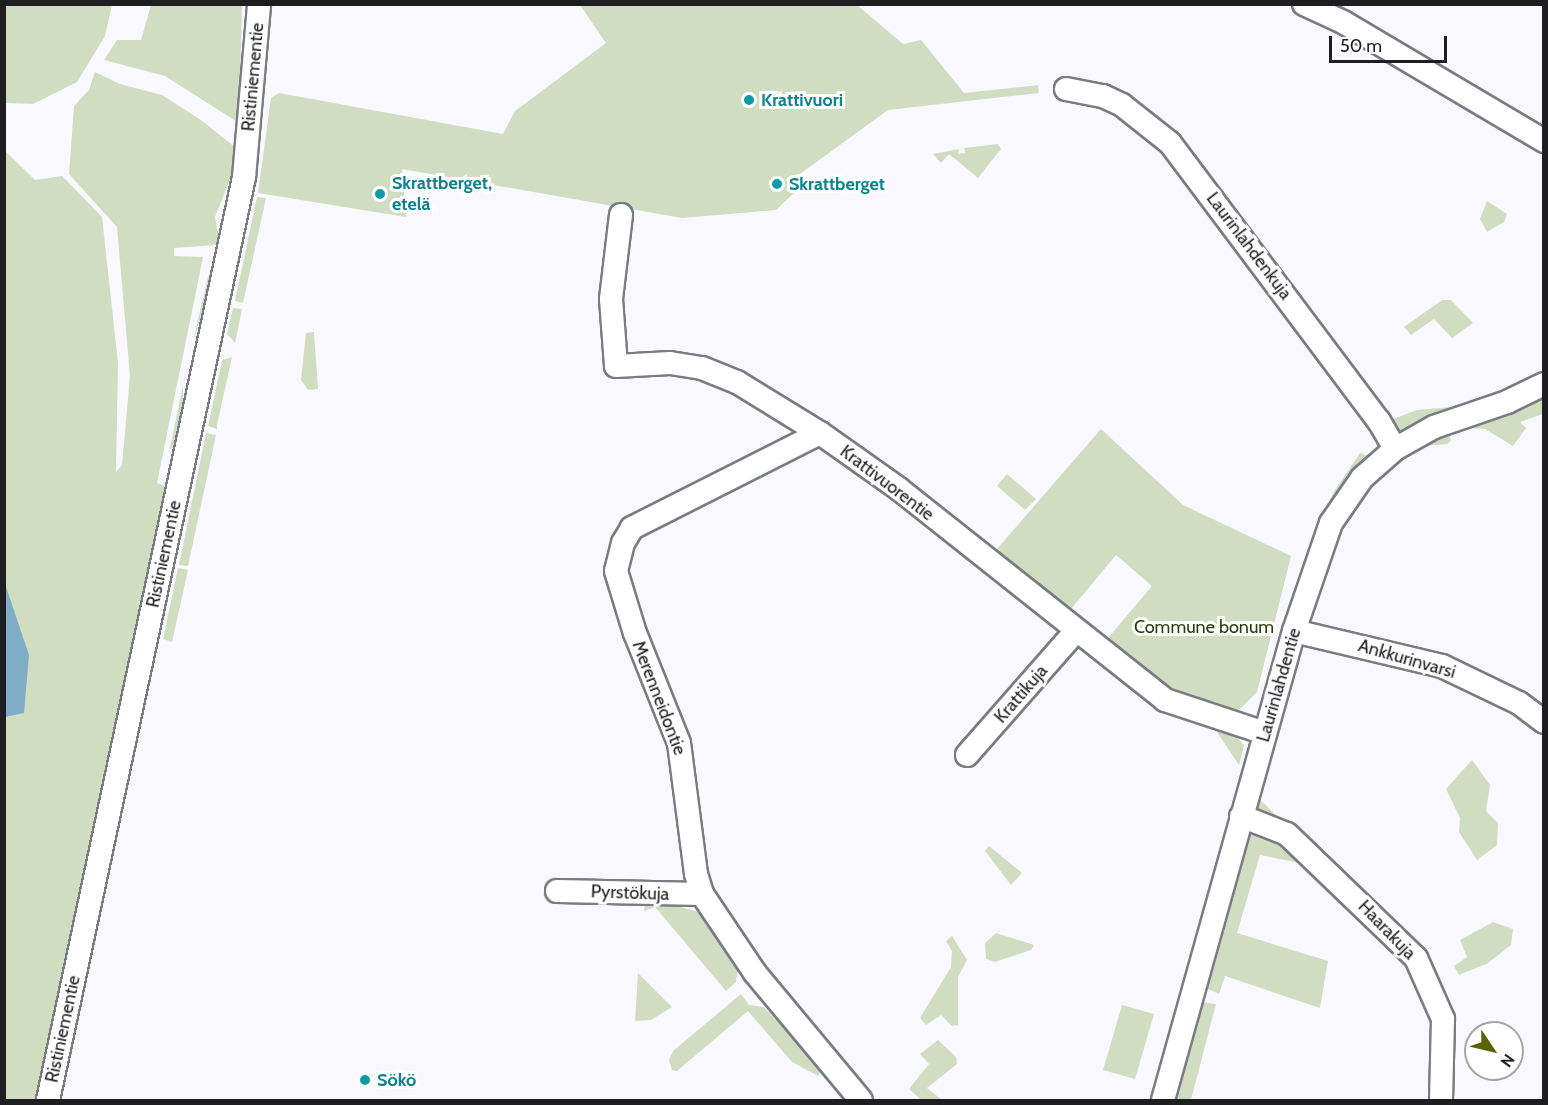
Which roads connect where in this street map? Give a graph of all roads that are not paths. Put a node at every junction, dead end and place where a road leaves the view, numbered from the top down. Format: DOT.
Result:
graph roads {
  1 [pos="259,4"];
  2 [pos="1304,4"];
  3 [pos="1066,89"];
  4 [pos="1544,141"];
  5 [pos="621,215"];
  6 [pos="1544,384"];
  7 [pos="820,433"];
  8 [pos="1395,449"];
  9 [pos="1294,631"];
  10 [pos="1075,632"];
  11 [pos="1544,722"];
  12 [pos="1265,733"];
  13 [pos="967,755"];
  14 [pos="1240,816"];
  15 [pos="557,891"];
  16 [pos="702,894"];
  17 [pos="48,1101"];
  18 [pos="861,1101"];
  19 [pos="1163,1101"];
  20 [pos="1441,1101"];
  1 -- 17 [label="street, Ristiniementie"];
  2 -- 4 [label="street"];
  3 -- 8 [label="street, Laurinlahdenkuja"];
  5 -- 7 [label="street, Krattivuorentie"];
  6 -- 8 [label="street, Laurinlahdentie"];
  7 -- 10 [label="street, Krattivuorentie"];
  7 -- 16 [label="street, Merenneidontie"];
  8 -- 9 [label="street, Laurinlahdentie"];
  9 -- 11 [label="street, Ankkurinvarsi"];
  9 -- 12 [label="street, Laurinlahdentie"];
  10 -- 12 [label="street, Krattivuorentie"];
  10 -- 13 [label="street, Krattikuja"];
  12 -- 14 [label="street, Laurinlahdentie"];
  14 -- 19 [label="street, Laurinlahdentie"];
  14 -- 20 [label="street, Haarakuja"];
  15 -- 16 [label="street, Pyrstökuja"];
  16 -- 18 [label="street, Merenneidontie"];
}
